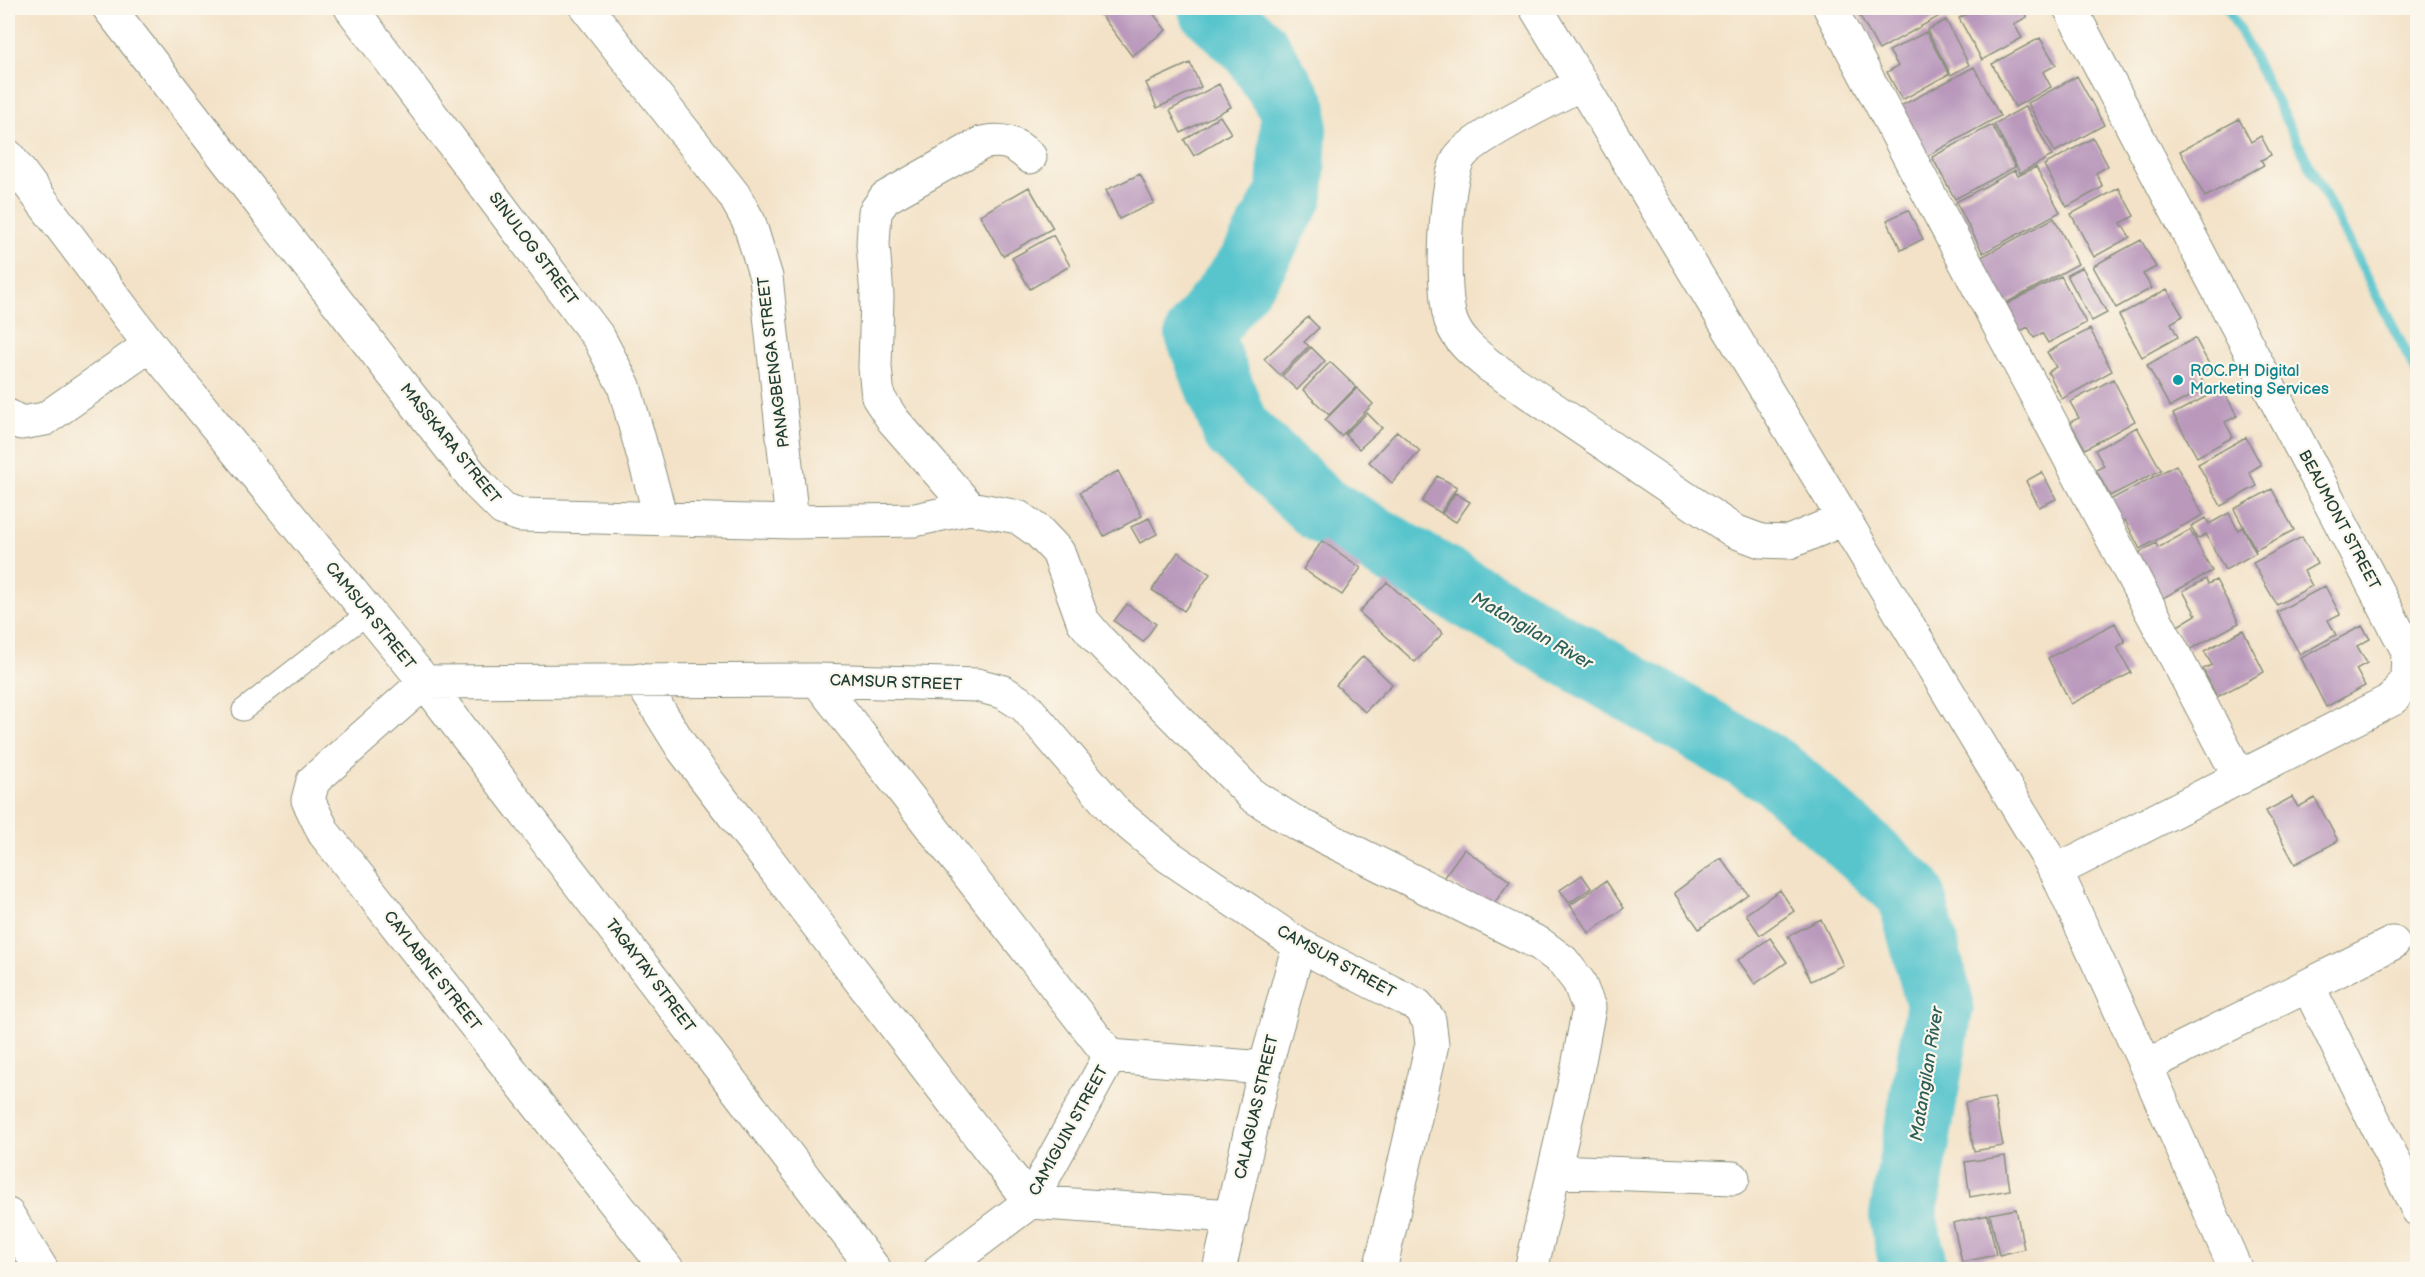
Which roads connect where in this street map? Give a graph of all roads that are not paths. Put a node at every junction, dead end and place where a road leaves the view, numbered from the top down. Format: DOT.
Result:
graph roads {
  1 [pos="109,8"];
  2 [pos="351,8"];
  3 [pos="587,8"];
  4 [pos="1536,8"];
  5 [pos="1830,8"];
  6 [pos="2070,8"];
  7 [pos="1581,84"];
  8 [pos="8,156"];
  9 [pos="1030,157"];
  10 [pos="150,345"];
  11 [pos="8,416"];
  12 [pos="970,508"];
  13 [pos="661,518"];
  14 [pos="1844,519"];
  15 [pos="792,522"];
  16 [pos="368,612"];
  17 [pos="640,680"];
  18 [pos="817,680"];
  19 [pos="425,682"];
  20 [pos="243,710"];
  21 [pos="2240,778"];
  22 [pos="2056,871"];
  23 [pos="2393,943"];
  24 [pos="1299,945"];
  25 [pos="2307,986"];
  26 [pos="1110,1056"];
  27 [pos="2146,1066"];
  28 [pos="1265,1068"];
  29 [pos="1554,1171"];
  30 [pos="1733,1178"];
  31 [pos="1030,1202"];
  32 [pos="2418,1210"];
  33 [pos="8,1215"];
  34 [pos="1232,1216"];
  35 [pos="42,1269"];
  36 [pos="668,1269"];
  37 [pos="874,1269"];
  38 [pos="940,1269"];
  39 [pos="1219,1269"];
  40 [pos="1380,1269"];
  41 [pos="1531,1269"];
  42 [pos="2234,1269"];
  1 -- 13 [label="street, MASSKARA STREET"];
  2 -- 13 [label="street, SINULOG STREET"];
  3 -- 15 [label="street, PANAGBENGA STREET"];
  4 -- 7 [label="street"];
  5 -- 21 [label="street"];
  6 -- 21 [label="street, BEAUMONT STREET"];
  7 -- 14 [label="street"];
  7 -- 14 [label="street"];
  8 -- 10 [label="street, CAMSUR STREET"];
  9 -- 12 [label="street"];
  10 -- 11 [label="street"];
  10 -- 16 [label="street, CAMSUR STREET"];
  12 -- 15 [label="street, MASSKARA STREET"];
  12 -- 29 [label="street"];
  13 -- 15 [label="street, MASSKARA STREET"];
  14 -- 22 [label="street"];
  16 -- 19 [label="street, CAMSUR STREET"];
  16 -- 20 [label="lane"];
  17 -- 18 [label="street, CAMSUR STREET"];
  17 -- 19 [label="street, CAMSUR STREET"];
  17 -- 31 [label="street"];
  18 -- 24 [label="street, CAMSUR STREET"];
  18 -- 26 [label="street"];
  19 -- 36 [label="street, CAYLABNE STREET"];
  19 -- 37 [label="street, TAGAYTAY STREET"];
  21 -- 22 [label="street, BEAUMONT STREET"];
  22 -- 27 [label="street"];
  23 -- 25 [label="street"];
  24 -- 28 [label="street, CALAGUAS STREET"];
  24 -- 40 [label="street, CAMSUR STREET"];
  25 -- 27 [label="street"];
  25 -- 32 [label="street"];
  26 -- 28 [label="street"];
  26 -- 31 [label="street, CAMIGUIN STREET"];
  27 -- 42 [label="street"];
  28 -- 34 [label="street, CALAGUAS STREET"];
  29 -- 30 [label="street"];
  29 -- 41 [label="street"];
  31 -- 34 [label="street"];
  31 -- 38 [label="street, CAMIGUIN STREET"];
  33 -- 35 [label="street"];
  34 -- 39 [label="street, CALAGUAS STREET"];
}
